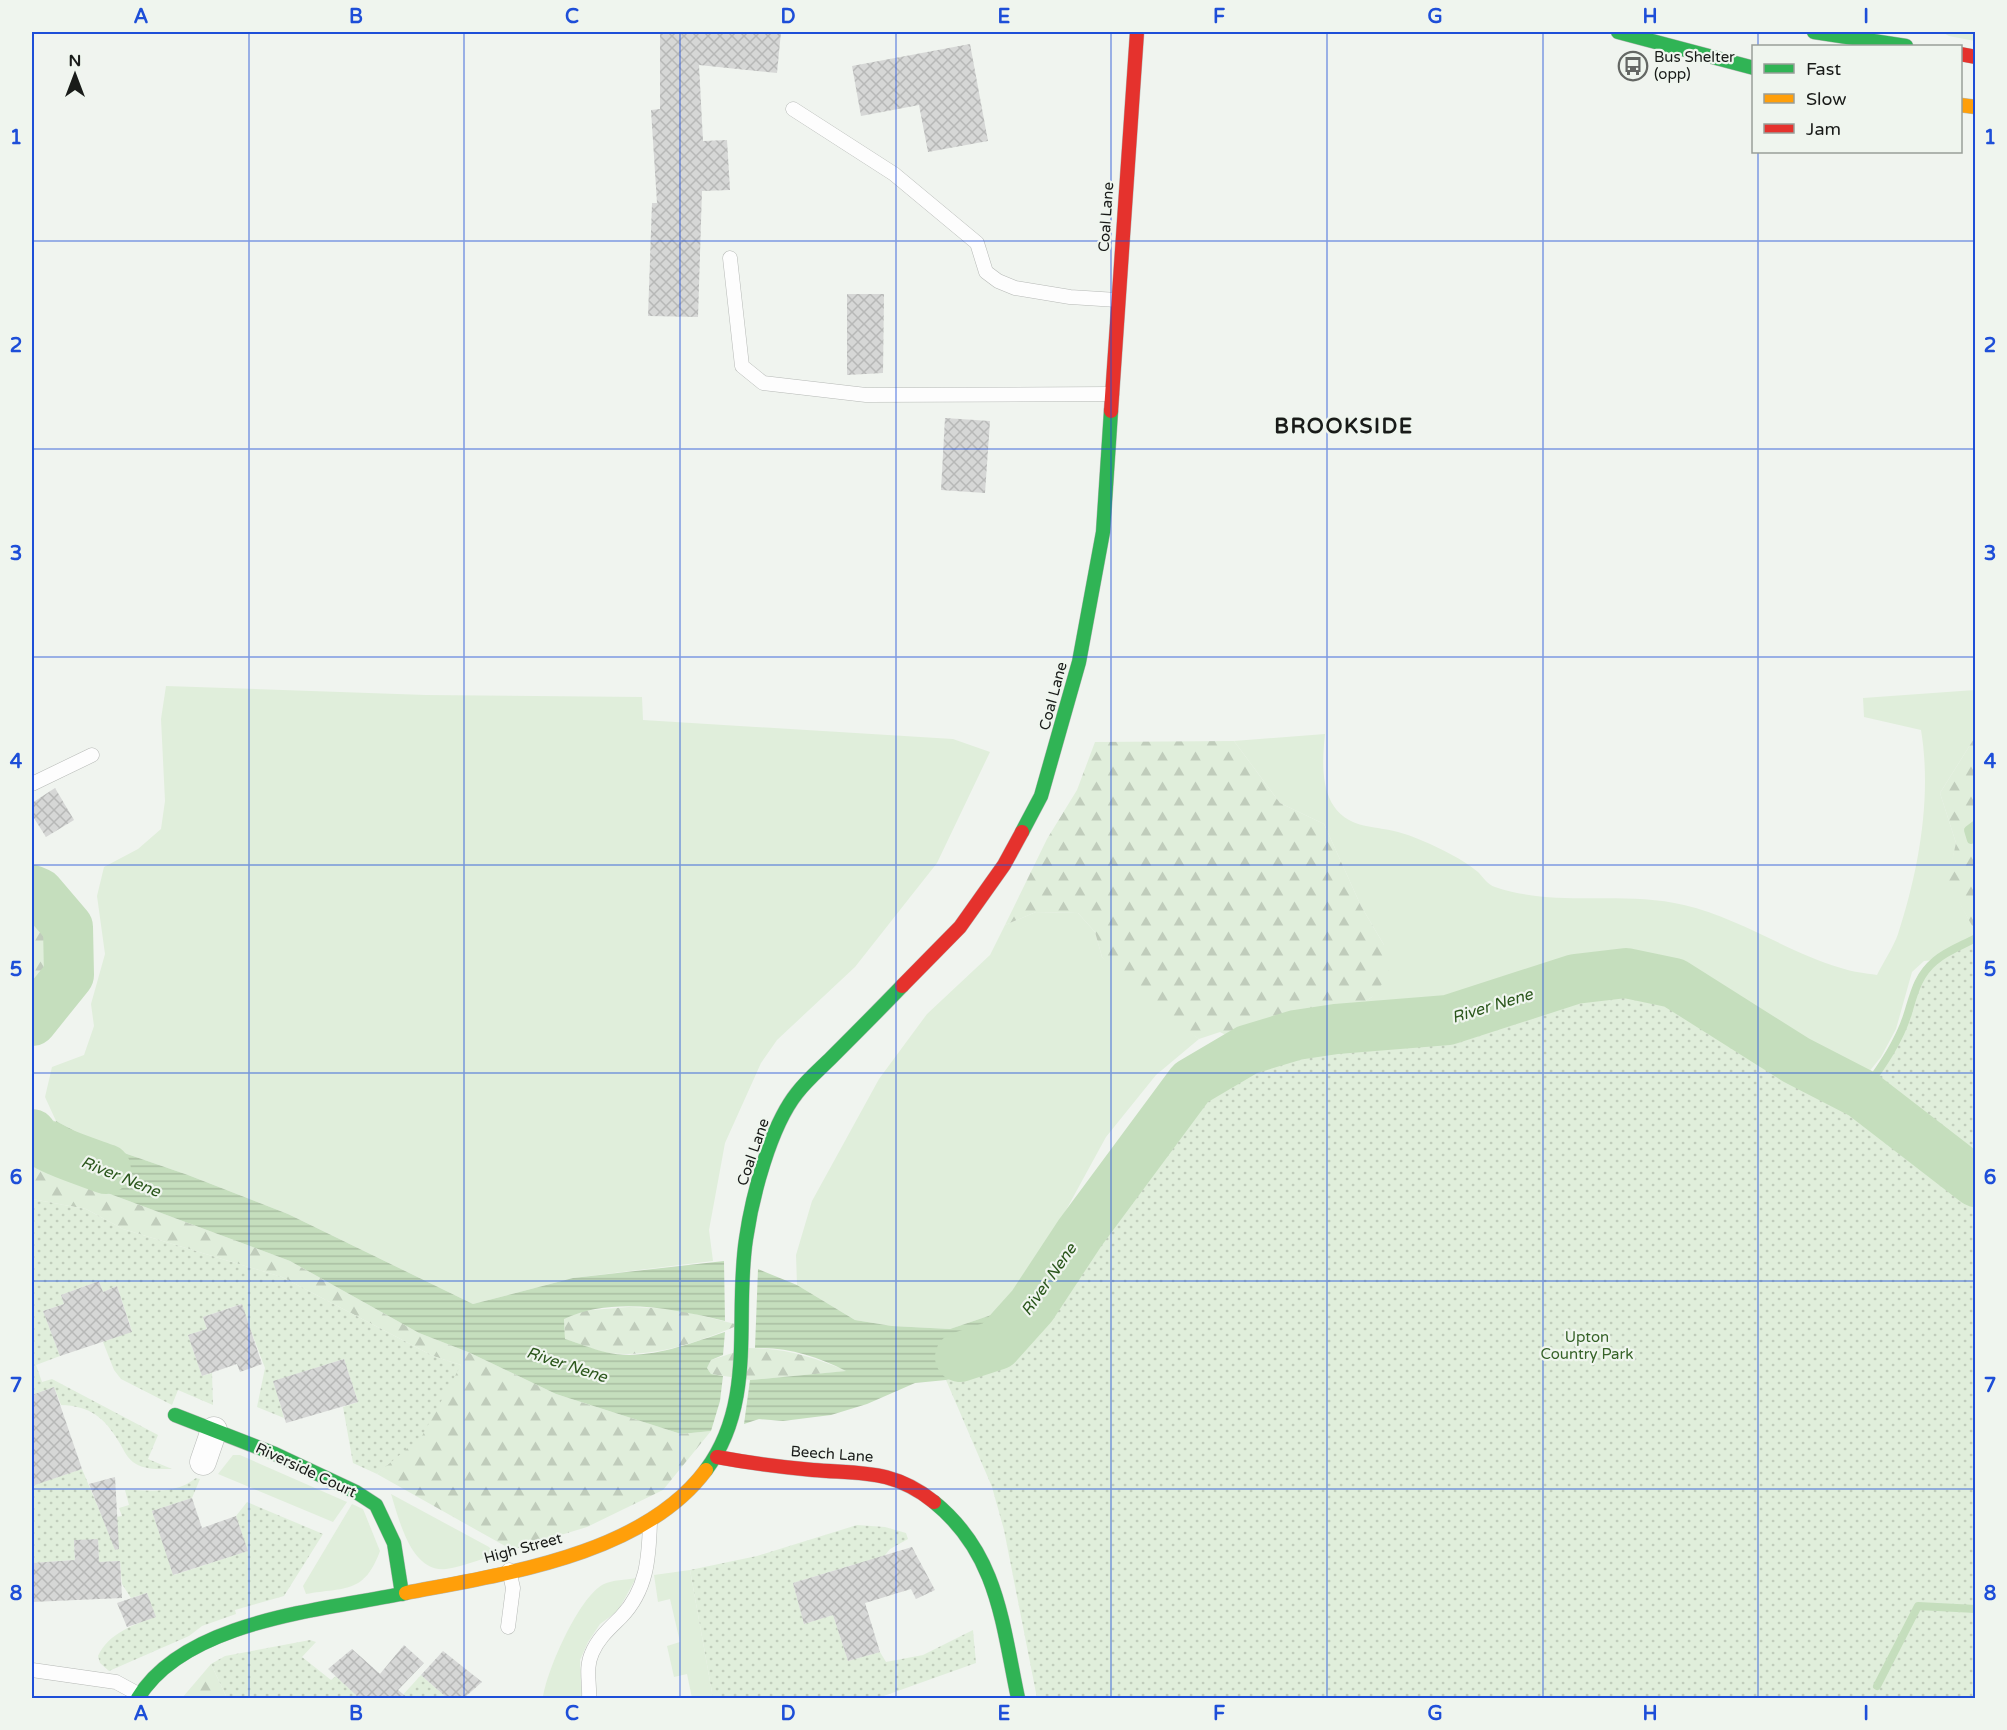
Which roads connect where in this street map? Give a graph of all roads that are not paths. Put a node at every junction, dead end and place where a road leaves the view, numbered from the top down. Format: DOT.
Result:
graph roads {
  1 [pos="1618,32"];
  2 [pos="1814,32"];
  3 [pos="1898,32"];
  4 [pos="1135,33"];
  5 [pos="1890,45"];
  6 [pos="1752,67"];
  7 [pos="793,109"];
  8 [pos="730,258"];
  9 [pos="1117,300"];
  10 [pos="1112,394"];
  11 [pos="92,755"];
  12 [pos="32,783"];
  13 [pos="743,1264"];
  14 [pos="176,1415"];
  15 [pos="214,1430"];
  16 [pos="717,1457"];
  17 [pos="203,1462"];
  18 [pos="650,1520"];
  19 [pos="509,1570"];
  20 [pos="402,1594"];
  21 [pos="508,1627"];
  22 [pos="32,1670"];
  23 [pos="139,1697"];
  24 [pos="589,1698"];
  25 [pos="1018,1698"];
  1 -- 6 [label="main road"];
  2 -- 5 [label="main road"];
  3 -- 5 [label="lane"];
  4 -- 9 [label="main road, Coal Lane"];
  7 -- 9 [label="lane"];
  8 -- 10 [label="lane"];
  9 -- 10 [label="main road, Coal Lane"];
  10 -- 13 [label="main road, Coal Lane"];
  11 -- 12 [label="lane"];
  13 -- 16 [label="main road, High Street"];
  14 -- 15 [label="main road, Riverside Court"];
  15 -- 17 [label="street"];
  15 -- 20 [label="main road, Riverside Court"];
  16 -- 18 [label="main road, High Street"];
  16 -- 25 [label="main road, Beech Lane"];
  18 -- 19 [label="main road, High Street"];
  18 -- 24 [label="lane"];
  19 -- 20 [label="main road, High Street"];
  19 -- 21 [label="lane"];
  20 -- 23 [label="main road, High Street"];
  22 -- 23 [label="lane"];
}
